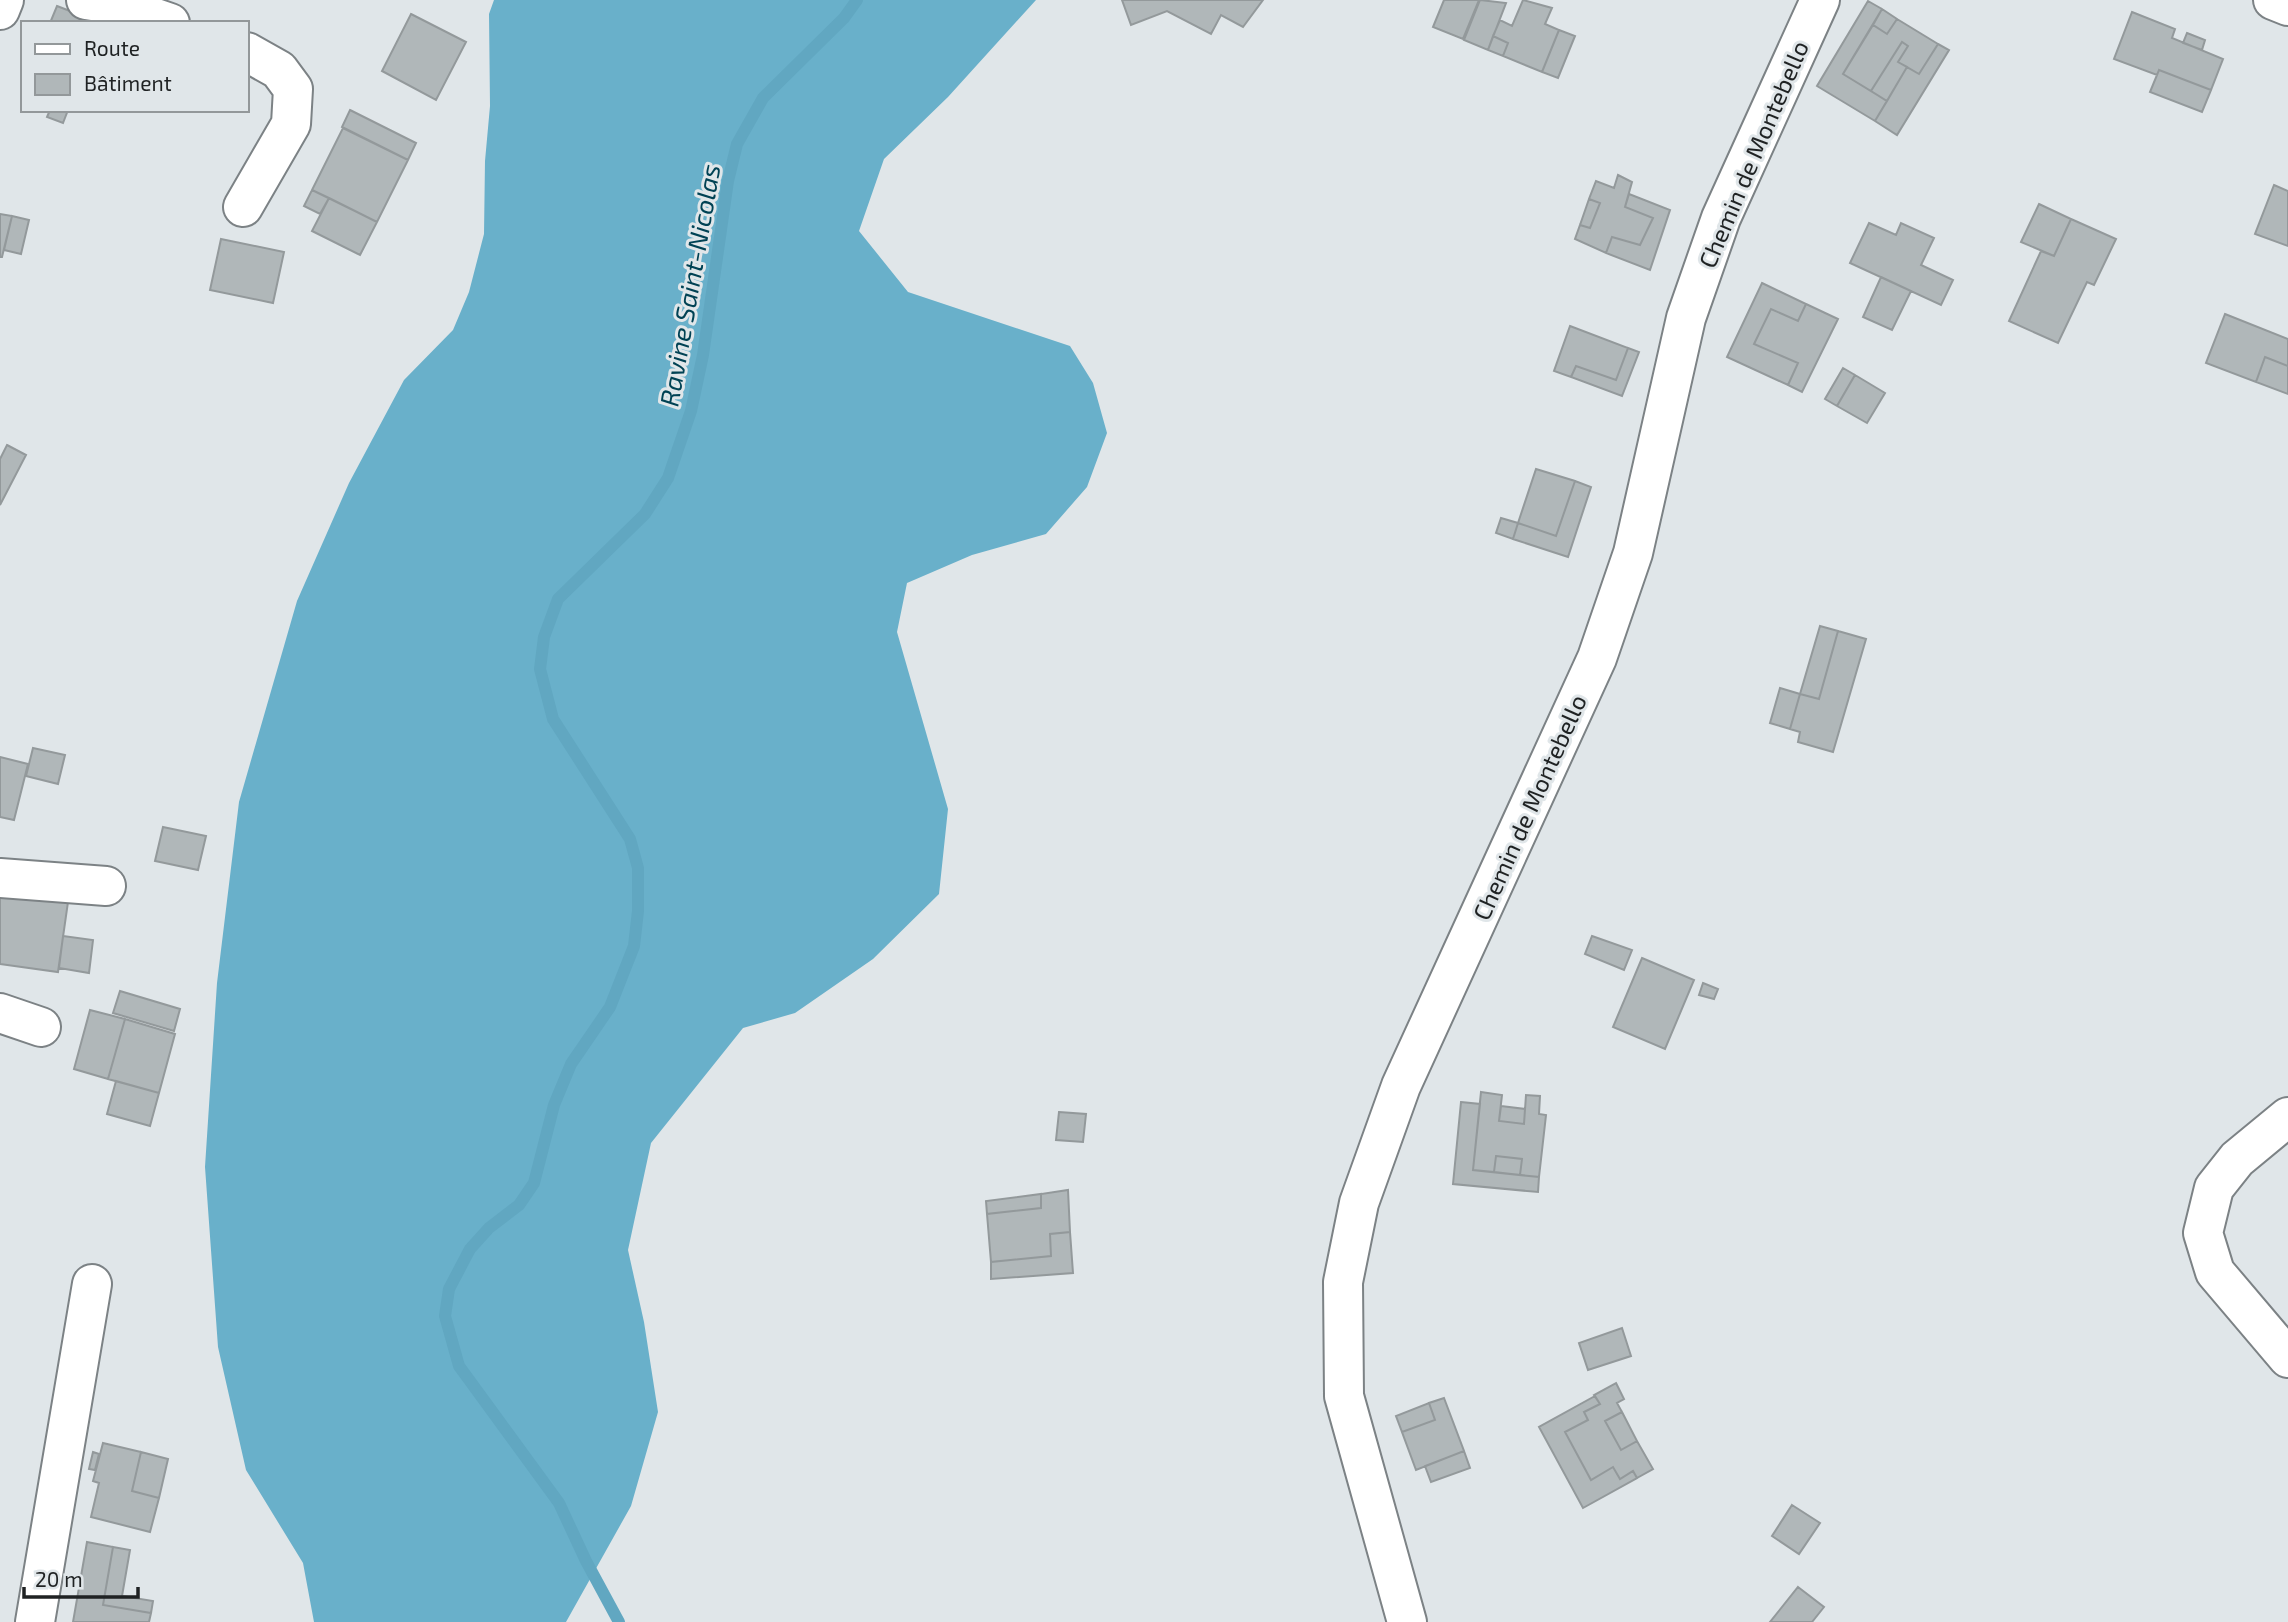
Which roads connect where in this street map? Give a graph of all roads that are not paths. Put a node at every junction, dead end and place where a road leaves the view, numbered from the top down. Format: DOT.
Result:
graph roads {
  1 [pos="4,0"];
  2 [pos="86,0"];
  3 [pos="1820,0"];
  4 [pos="2273,0"];
  5 [pos="2288,6"];
  6 [pos="0,10"];
  7 [pos="164,21"];
  8 [pos="248,53"];
  9 [pos="243,207"];
  10 [pos="0,878"];
  11 [pos="106,886"];
  12 [pos="0,1013"];
  13 [pos="41,1027"];
  14 [pos="2288,1117"];
  15 [pos="92,1284"];
  16 [pos="2288,1358"];
  17 [pos="35,1622"];
  18 [pos="1408,1622"];
  1 -- 6 [label="street"];
  2 -- 7 [label="street"];
  3 -- 18 [label="street, Chemin de Montebello"];
  4 -- 5 [label="street"];
  8 -- 9 [label="street"];
  10 -- 11 [label="street"];
  12 -- 13 [label="street"];
  14 -- 16 [label="street"];
  15 -- 17 [label="street"];
}
